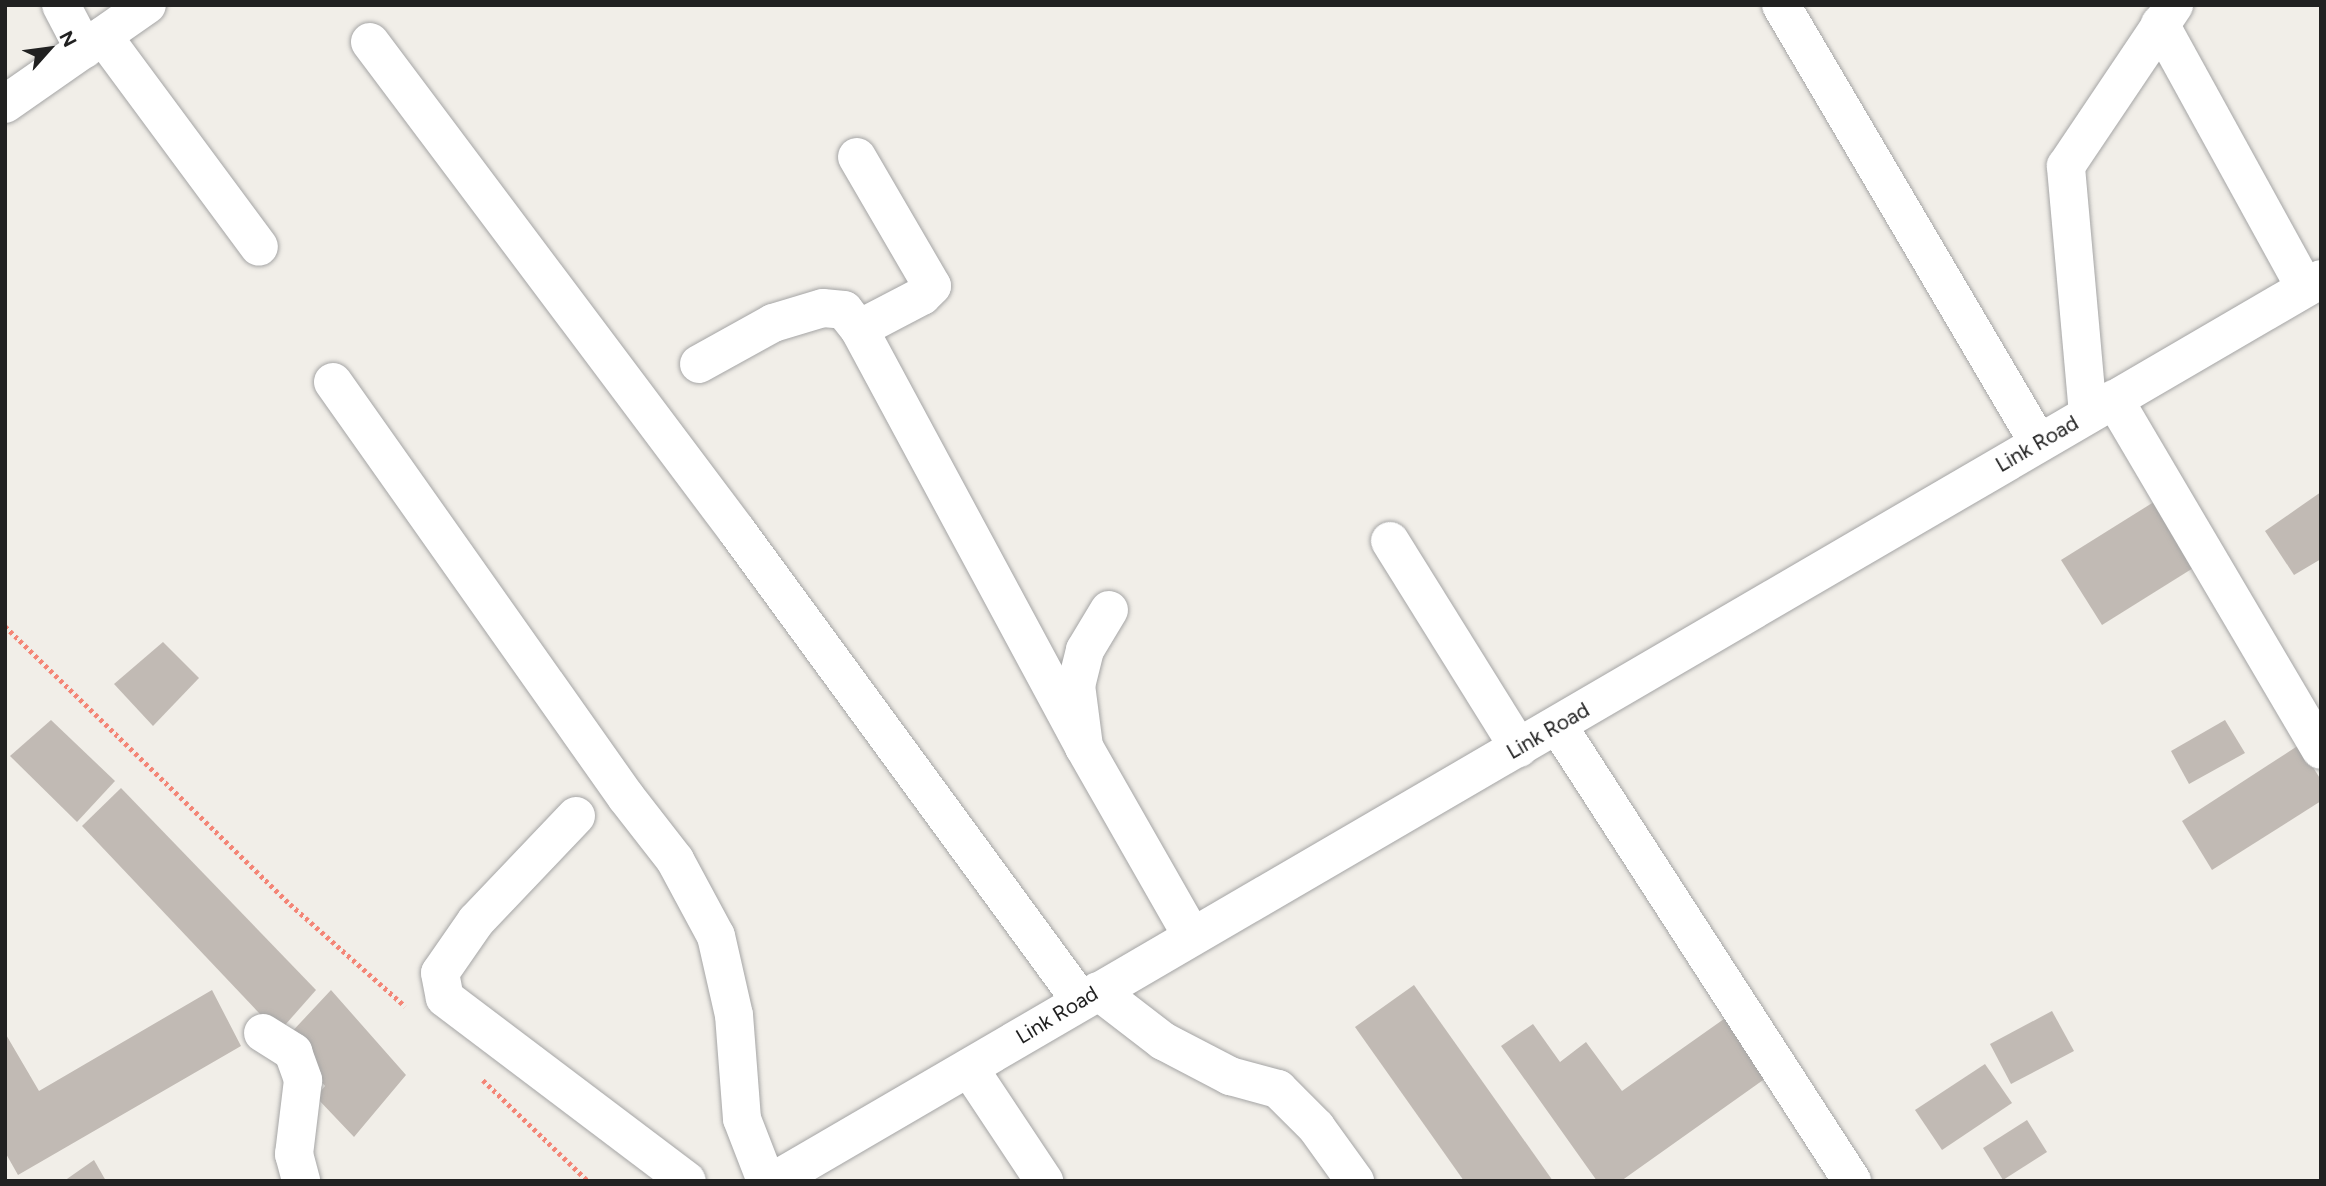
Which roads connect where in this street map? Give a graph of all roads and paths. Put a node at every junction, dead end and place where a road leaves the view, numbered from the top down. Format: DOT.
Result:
graph roads {
  1 [pos="61,5"];
  2 [pos="147,5"];
  3 [pos="1781,5"];
  4 [pos="2167,15"];
  5 [pos="370,42"];
  6 [pos="93,43"];
  7 [pos="5,104"];
  8 [pos="857,158"];
  9 [pos="259,247"];
  10 [pos="2313,284"];
  11 [pos="859,329"];
  12 [pos="699,363"];
  13 [pos="334,382"];
  14 [pos="2101,407"];
  15 [pos="2038,442"];
  16 [pos="1390,541"];
  17 [pos="1109,610"];
  18 [pos="5,626"];
  19 [pos="1558,726"];
  20 [pos="1084,747"];
  21 [pos="1519,748"];
  22 [pos="2321,750"];
  23 [pos="576,816"];
  24 [pos="1192,936"];
  25 [pos="1089,996"];
  26 [pos="409,1009"];
  27 [pos="262,1033"];
  28 [pos="969,1068"];
  29 [pos="478,1076"];
  30 [pos="302,1181"];
  31 [pos="588,1181"];
  32 [pos="687,1181"];
  33 [pos="766,1181"];
  34 [pos="774,1181"];
  35 [pos="1044,1181"];
  36 [pos="1355,1181"];
  37 [pos="1852,1181"];
  1 -- 6 [label="street"];
  2 -- 6 [label="street"];
  3 -- 15 [label="street"];
  4 -- 10 [label="street"];
  4 -- 14 [label="street"];
  5 -- 25 [label="street"];
  6 -- 7 [label="street"];
  6 -- 9 [label="street"];
  8 -- 11 [label="street"];
  10 -- 14 [label="street, Link Road"];
  11 -- 12 [label="street"];
  11 -- 20 [label="street"];
  13 -- 33 [label="street"];
  14 -- 15 [label="street, Link Road"];
  14 -- 22 [label="street"];
  15 -- 19 [label="street, Link Road"];
  16 -- 21 [label="street"];
  17 -- 20 [label="street"];
  18 -- 26 [label="path"];
  19 -- 21 [label="street, Link Road"];
  19 -- 37 [label="street"];
  20 -- 24 [label="street"];
  21 -- 24 [label="street, Link Road"];
  23 -- 32 [label="street"];
  24 -- 25 [label="street, Link Road"];
  25 -- 28 [label="street, Link Road"];
  25 -- 36 [label="street"];
  27 -- 30 [label="street"];
  28 -- 34 [label="street, Link Road"];
  28 -- 35 [label="street"];
  29 -- 31 [label="path"];
}
